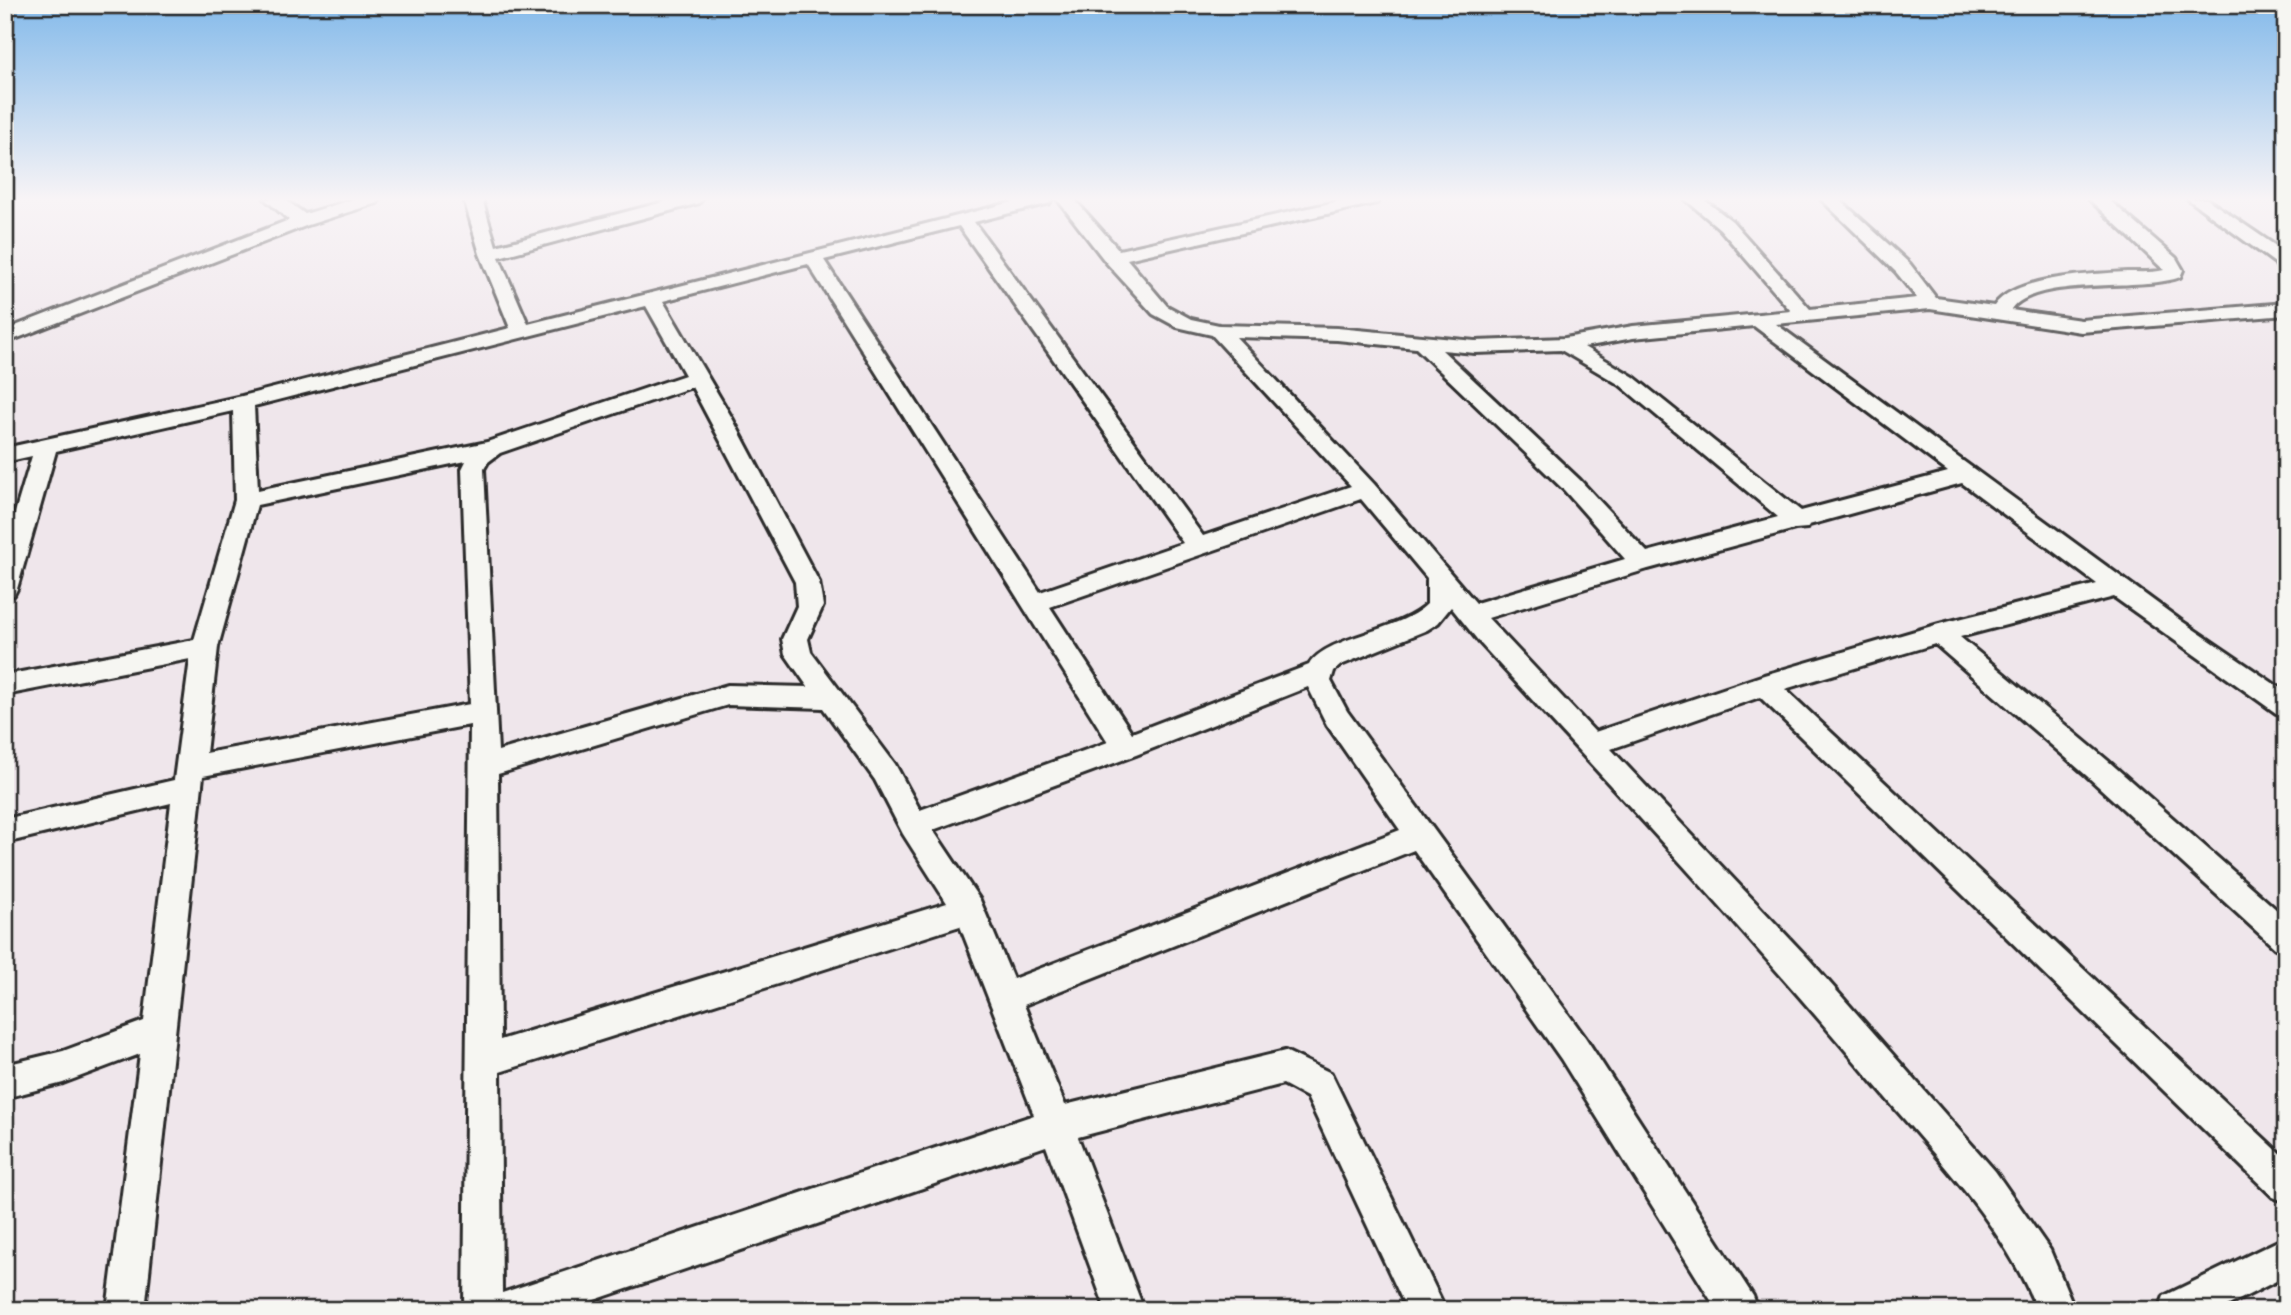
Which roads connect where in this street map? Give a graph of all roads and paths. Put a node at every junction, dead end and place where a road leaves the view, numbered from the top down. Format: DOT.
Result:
graph roads {
  1 [pos="201,260"];
  2 [pos="492,260"];
  3 [pos="800,260"];
  4 [pos="815,260"];
  5 [pos="993,260"];
  6 [pos="1115,260"];
  7 [pos="1757,260"];
  8 [pos="1895,260"];
  9 [pos="2167,260"];
  10 [pos="651,298"];
  11 [pos="1930,303"];
  12 [pos="2286,309"];
  13 [pos="1999,313"];
  14 [pos="1805,315"];
  15 [pos="1758,320"];
  16 [pos="521,331"];
  17 [pos="1219,331"];
  18 [pos="5,337"];
  19 [pos="1423,343"];
  20 [pos="1565,344"];
  21 [pos="697,378"];
  22 [pos="243,402"];
  23 [pos="46,445"];
  24 [pos="492,448"];
  25 [pos="5,454"];
  26 [pos="1968,474"];
  27 [pos="1366,489"];
  28 [pos="247,500"];
  29 [pos="1799,522"];
  30 [pos="1198,547"];
  31 [pos="1642,562"];
  32 [pos="1439,576"];
  33 [pos="2119,587"];
  34 [pos="5,589"];
  35 [pos="1034,603"];
  36 [pos="1470,614"];
  37 [pos="1939,634"];
  38 [pos="205,647"];
  39 [pos="1318,673"];
  40 [pos="5,685"];
  41 [pos="1764,685"];
  42 [pos="831,698"];
  43 [pos="2286,706"];
  44 [pos="484,712"];
  45 [pos="1590,745"];
  46 [pos="1126,747"];
  47 [pos="483,767"];
  48 [pos="188,778"];
  49 [pos="913,825"];
  50 [pos="5,831"];
  51 [pos="1419,835"];
  52 [pos="969,910"];
  53 [pos="2286,938"];
  54 [pos="1004,998"];
  55 [pos="160,1031"];
  56 [pos="483,1061"];
  57 [pos="5,1082"];
  58 [pos="1056,1125"];
  59 [pos="2286,1184"];
  60 [pos="2286,1256"];
  61 [pos="126,1310"];
  62 [pos="483,1310"];
  63 [pos="508,1310"];
  64 [pos="1125,1310"];
  65 [pos="1427,1310"];
  66 [pos="1739,1310"];
  67 [pos="2056,1310"];
  68 [pos="2178,1310"];
  1 -- 18 [label="street"];
  2 -- 16 [label="street"];
  3 -- 10 [label="street"];
  4 -- 35 [label="street"];
  5 -- 30 [label="street"];
  6 -- 17 [label="street"];
  7 -- 14 [label="street"];
  8 -- 11 [label="street"];
  9 -- 13 [label="street"];
  10 -- 16 [label="street"];
  10 -- 21 [label="street"];
  11 -- 13 [label="street"];
  11 -- 14 [label="street"];
  12 -- 13 [label="street"];
  14 -- 15 [label="street"];
  15 -- 20 [label="street"];
  15 -- 26 [label="street"];
  16 -- 22 [label="street"];
  17 -- 19 [label="street"];
  17 -- 27 [label="street"];
  19 -- 20 [label="street"];
  19 -- 31 [label="street"];
  20 -- 29 [label="street"];
  21 -- 24 [label="street"];
  21 -- 42 [label="street"];
  22 -- 23 [label="street"];
  22 -- 28 [label="street"];
  23 -- 25 [label="street"];
  23 -- 34 [label="street"];
  24 -- 28 [label="street"];
  24 -- 44 [label="street"];
  26 -- 29 [label="street"];
  26 -- 33 [label="street"];
  27 -- 30 [label="street"];
  27 -- 32 [label="street"];
  28 -- 38 [label="street"];
  29 -- 31 [label="street"];
  30 -- 35 [label="street"];
  31 -- 36 [label="street"];
  32 -- 36 [label="street"];
  32 -- 39 [label="street"];
  33 -- 37 [label="street"];
  33 -- 43 [label="street"];
  35 -- 46 [label="street"];
  36 -- 45 [label="street"];
  37 -- 41 [label="street"];
  37 -- 53 [label="street"];
  38 -- 40 [label="street"];
  38 -- 48 [label="street"];
  39 -- 46 [label="street"];
  39 -- 51 [label="street"];
  41 -- 45 [label="street"];
  41 -- 59 [label="street"];
  42 -- 47 [label="street"];
  42 -- 49 [label="street"];
  44 -- 47 [label="street"];
  44 -- 48 [label="street"];
  45 -- 67 [label="street"];
  46 -- 49 [label="street"];
  47 -- 56 [label="street"];
  48 -- 50 [label="street"];
  48 -- 55 [label="street"];
  49 -- 52 [label="street"];
  51 -- 54 [label="street"];
  51 -- 66 [label="street"];
  52 -- 54 [label="street"];
  52 -- 56 [label="street"];
  54 -- 58 [label="street"];
  55 -- 57 [label="street"];
  55 -- 61 [label="street"];
  56 -- 62 [label="street"];
  58 -- 63 [label="street"];
  58 -- 64 [label="street"];
  58 -- 65 [label="street"];
  60 -- 68 [label="street"];
}
